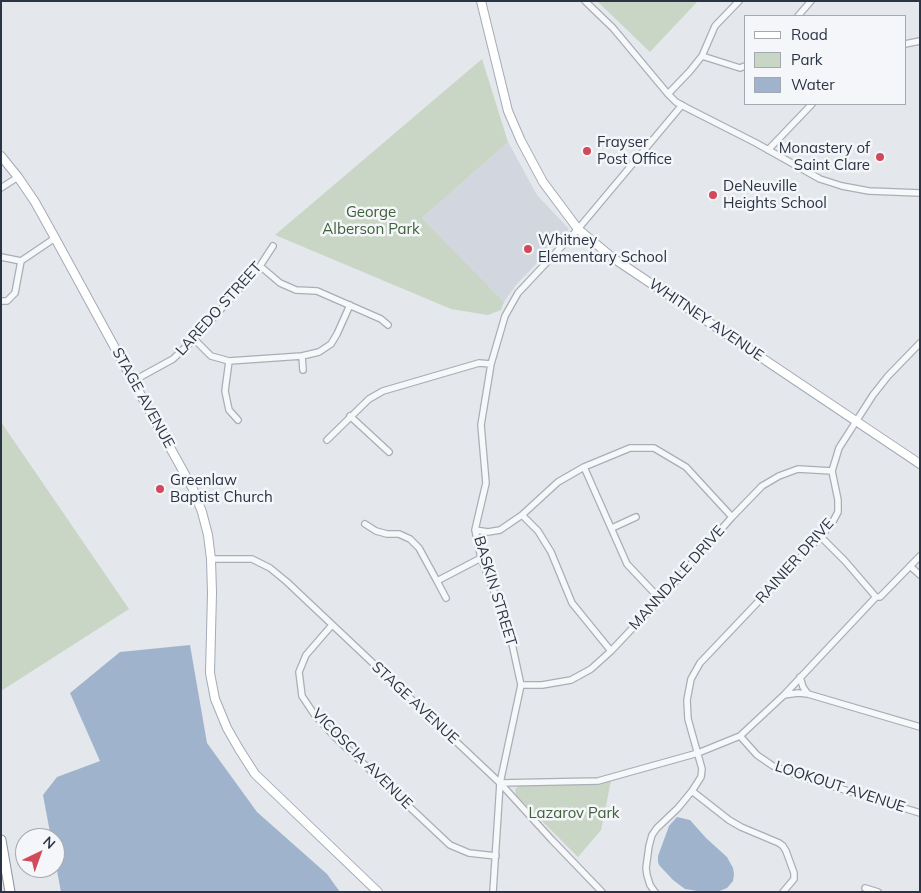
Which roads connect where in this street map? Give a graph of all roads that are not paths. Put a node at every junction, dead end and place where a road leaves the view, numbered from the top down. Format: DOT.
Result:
graph roads {
  1 [pos="481,1"];
  2 [pos="585,1"];
  3 [pos="739,1"];
  4 [pos="811,1"];
  5 [pos="799,15"];
  6 [pos="920,41"];
  7 [pos="906,44"];
  8 [pos="702,56"];
  9 [pos="744,66"];
  10 [pos="668,94"];
  11 [pos="682,105"];
  12 [pos="811,105"];
  13 [pos="768,150"];
  14 [pos="1,156"];
  15 [pos="18,177"];
  16 [pos="1,188"];
  17 [pos="920,193"];
  18 [pos="578,229"];
  19 [pos="56,238"];
  20 [pos="272,246"];
  21 [pos="1,257"];
  22 [pos="21,261"];
  23 [pos="260,266"];
  24 [pos="1,301"];
  25 [pos="350,305"];
  26 [pos="388,324"];
  27 [pos="194,339"];
  28 [pos="920,343"];
  29 [pos="302,356"];
  30 [pos="229,361"];
  31 [pos="491,364"];
  32 [pos="303,370"];
  33 [pos="133,381"];
  34 [pos="350,416"];
  35 [pos="238,420"];
  36 [pos="856,421"];
  37 [pos="327,440"];
  38 [pos="389,452"];
  39 [pos="920,464"];
  40 [pos="584,467"];
  41 [pos="832,471"];
  42 [pos="522,515"];
  43 [pos="636,517"];
  44 [pos="732,517"];
  45 [pos="365,524"];
  46 [pos="612,528"];
  47 [pos="476,530"];
  48 [pos="820,537"];
  49 [pos="920,556"];
  50 [pos="481,558"];
  51 [pos="211,559"];
  52 [pos="910,566"];
  53 [pos="920,575"];
  54 [pos="437,581"];
  55 [pos="876,597"];
  56 [pos="446,598"];
  57 [pos="660,599"];
  58 [pos="332,625"];
  59 [pos="611,650"];
  60 [pos="800,678"];
  61 [pos="521,685"];
  62 [pos="808,694"];
  63 [pos="784,695"];
  64 [pos="920,727"];
  65 [pos="740,736"];
  66 [pos="698,753"];
  67 [pos="500,783"];
  68 [pos="692,790"];
  69 [pos="920,813"];
  70 [pos="1,840"];
  71 [pos="496,856"];
  72 [pos="865,888"];
  73 [pos="10,892"];
  74 [pos="378,892"];
  75 [pos="493,892"];
  76 [pos="602,892"];
  77 [pos="655,892"];
  78 [pos="782,892"];
  79 [pos="878,892"];
  1 -- 18 [label="main road, WHITNEY AVENUE"];
  2 -- 10 [label="street"];
  3 -- 8 [label="street"];
  4 -- 5 [label="street"];
  6 -- 7 [label="street"];
  8 -- 9 [label="street"];
  8 -- 10 [label="street"];
  10 -- 11 [label="street"];
  11 -- 13 [label="street"];
  11 -- 18 [label="street, BASKIN STREET"];
  12 -- 13 [label="street"];
  13 -- 17 [label="street"];
  14 -- 15 [label="main road, STAGE AVENUE"];
  15 -- 16 [label="street"];
  15 -- 19 [label="main road, STAGE AVENUE"];
  18 -- 31 [label="street, BASKIN STREET"];
  18 -- 36 [label="main road, WHITNEY AVENUE"];
  19 -- 22 [label="street"];
  19 -- 33 [label="main road, STAGE AVENUE"];
  20 -- 23 [label="street, LAREDO STREET"];
  21 -- 22 [label="street"];
  22 -- 24 [label="street"];
  23 -- 25 [label="street"];
  23 -- 27 [label="street, LAREDO STREET"];
  25 -- 26 [label="street"];
  25 -- 29 [label="street"];
  27 -- 30 [label="street"];
  27 -- 33 [label="street, LAREDO STREET"];
  28 -- 36 [label="street"];
  29 -- 30 [label="street"];
  29 -- 32 [label="street"];
  30 -- 35 [label="street"];
  31 -- 34 [label="street"];
  31 -- 47 [label="street, BASKIN STREET"];
  33 -- 51 [label="main road, STAGE AVENUE"];
  34 -- 37 [label="street"];
  34 -- 38 [label="street"];
  36 -- 39 [label="main road, WHITNEY AVENUE"];
  36 -- 41 [label="street"];
  40 -- 42 [label="street"];
  40 -- 44 [label="street"];
  40 -- 46 [label="street"];
  41 -- 44 [label="street, MANNDALE DRIVE"];
  41 -- 48 [label="street, RAINIER DRIVE"];
  42 -- 47 [label="street"];
  42 -- 59 [label="street"];
  43 -- 46 [label="street"];
  44 -- 57 [label="street, MANNDALE DRIVE"];
  45 -- 54 [label="street"];
  46 -- 57 [label="street"];
  47 -- 50 [label="street, BASKIN STREET"];
  48 -- 55 [label="street"];
  48 -- 66 [label="street, RAINIER DRIVE"];
  49 -- 52 [label="street"];
  50 -- 54 [label="street"];
  50 -- 61 [label="street, BASKIN STREET"];
  51 -- 58 [label="street, STAGE AVENUE"];
  51 -- 74 [label="main road"];
  52 -- 53 [label="street"];
  52 -- 55 [label="street"];
  54 -- 56 [label="street"];
  55 -- 60 [label="street"];
  57 -- 59 [label="street, MANNDALE DRIVE"];
  58 -- 67 [label="street, STAGE AVENUE"];
  58 -- 71 [label="street, VICOSCIA AVENUE"];
  59 -- 61 [label="street, MANNDALE DRIVE"];
  60 -- 62 [label="street"];
  60 -- 63 [label="street"];
  61 -- 67 [label="street, BASKIN STREET"];
  62 -- 63 [label="street"];
  62 -- 64 [label="street"];
  63 -- 65 [label="street"];
  65 -- 66 [label="street"];
  65 -- 69 [label="street, LOOKOUT AVENUE"];
  66 -- 67 [label="street"];
  66 -- 68 [label="street, RAINIER DRIVE"];
  67 -- 71 [label="street, BASKIN STREET"];
  67 -- 76 [label="street, STAGE AVENUE"];
  68 -- 77 [label="street, RAINIER DRIVE"];
  68 -- 78 [label="street"];
  70 -- 73 [label="highway"];
  71 -- 75 [label="street, BASKIN STREET"];
  72 -- 79 [label="street"];
}
